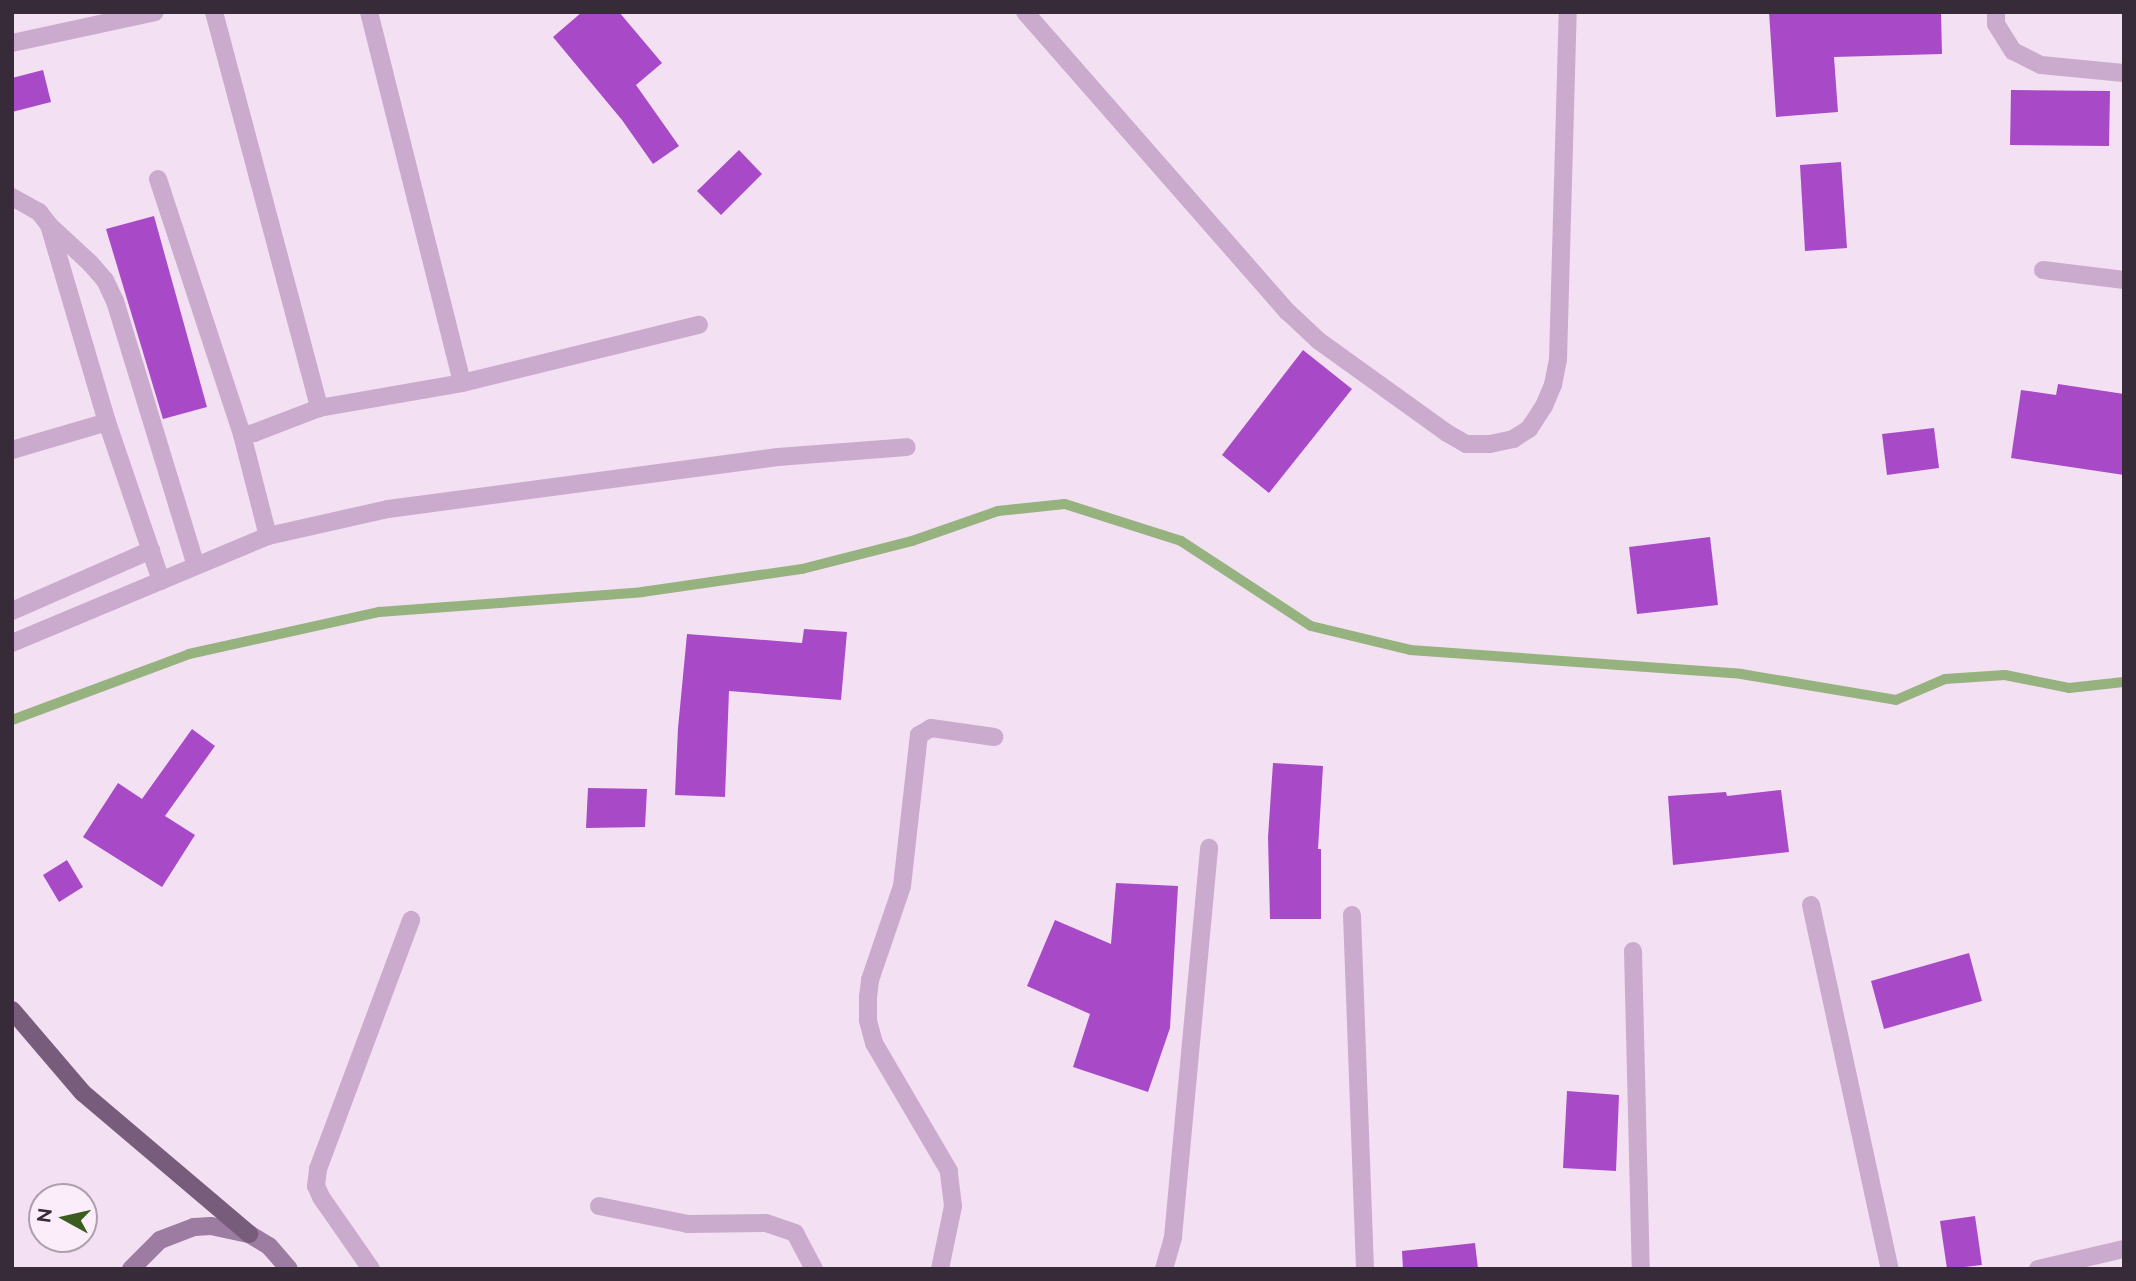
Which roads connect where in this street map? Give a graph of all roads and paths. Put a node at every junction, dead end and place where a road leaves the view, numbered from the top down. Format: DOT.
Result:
graph roads {
  1 [pos="155,12"];
  2 [pos="214,12"];
  3 [pos="369,12"];
  4 [pos="1025,12"];
  5 [pos="1568,12"];
  6 [pos="1996,12"];
  7 [pos="12,43"];
  8 [pos="2124,73"];
  9 [pos="158,179"];
  10 [pos="12,197"];
  11 [pos="49,225"];
  12 [pos="2043,270"];
  13 [pos="2124,280"];
  14 [pos="699,325"];
  15 [pos="462,383"];
  16 [pos="318,408"];
  17 [pos="107,422"];
  18 [pos="242,435"];
  19 [pos="907,447"];
  20 [pos="12,450"];
  21 [pos="268,536"];
  22 [pos="151,550"];
  23 [pos="196,566"];
  24 [pos="161,581"];
  25 [pos="12,611"];
  26 [pos="12,643"];
  27 [pos="994,737"];
  28 [pos="1209,848"];
  29 [pos="1811,905"];
  30 [pos="1352,915"];
  31 [pos="411,920"];
  32 [pos="1633,951"];
  33 [pos="12,1010"];
  34 [pos="599,1206"];
  35 [pos="249,1234"];
  36 [pos="2122,1254"];
  37 [pos="131,1269"];
  38 [pos="289,1269"];
  39 [pos="372,1269"];
  40 [pos="814,1269"];
  41 [pos="940,1269"];
  42 [pos="1164,1269"];
  43 [pos="1364,1269"];
  44 [pos="1641,1269"];
  45 [pos="1890,1269"];
  46 [pos="2038,1269"];
  1 -- 7 [label="street"];
  2 -- 16 [label="street"];
  3 -- 15 [label="street"];
  4 -- 5 [label="street"];
  6 -- 8 [label="street"];
  9 -- 18 [label="street"];
  10 -- 11 [label="street"];
  11 -- 17 [label="street"];
  11 -- 23 [label="street"];
  12 -- 13 [label="street"];
  14 -- 15 [label="street"];
  15 -- 16 [label="street"];
  16 -- 18 [label="street"];
  17 -- 20 [label="street"];
  17 -- 22 [label="street"];
  18 -- 21 [label="street"];
  19 -- 21 [label="street"];
  21 -- 23 [label="street"];
  22 -- 24 [label="street"];
  22 -- 25 [label="street"];
  23 -- 24 [label="street"];
  24 -- 26 [label="street"];
  27 -- 41 [label="street"];
  28 -- 42 [label="street"];
  29 -- 45 [label="street"];
  30 -- 43 [label="street"];
  31 -- 39 [label="street"];
  32 -- 44 [label="street"];
  33 -- 35 [label="main road"];
  34 -- 40 [label="street"];
  35 -- 37 [label="street"];
  35 -- 38 [label="street"];
  36 -- 46 [label="street"];
}
